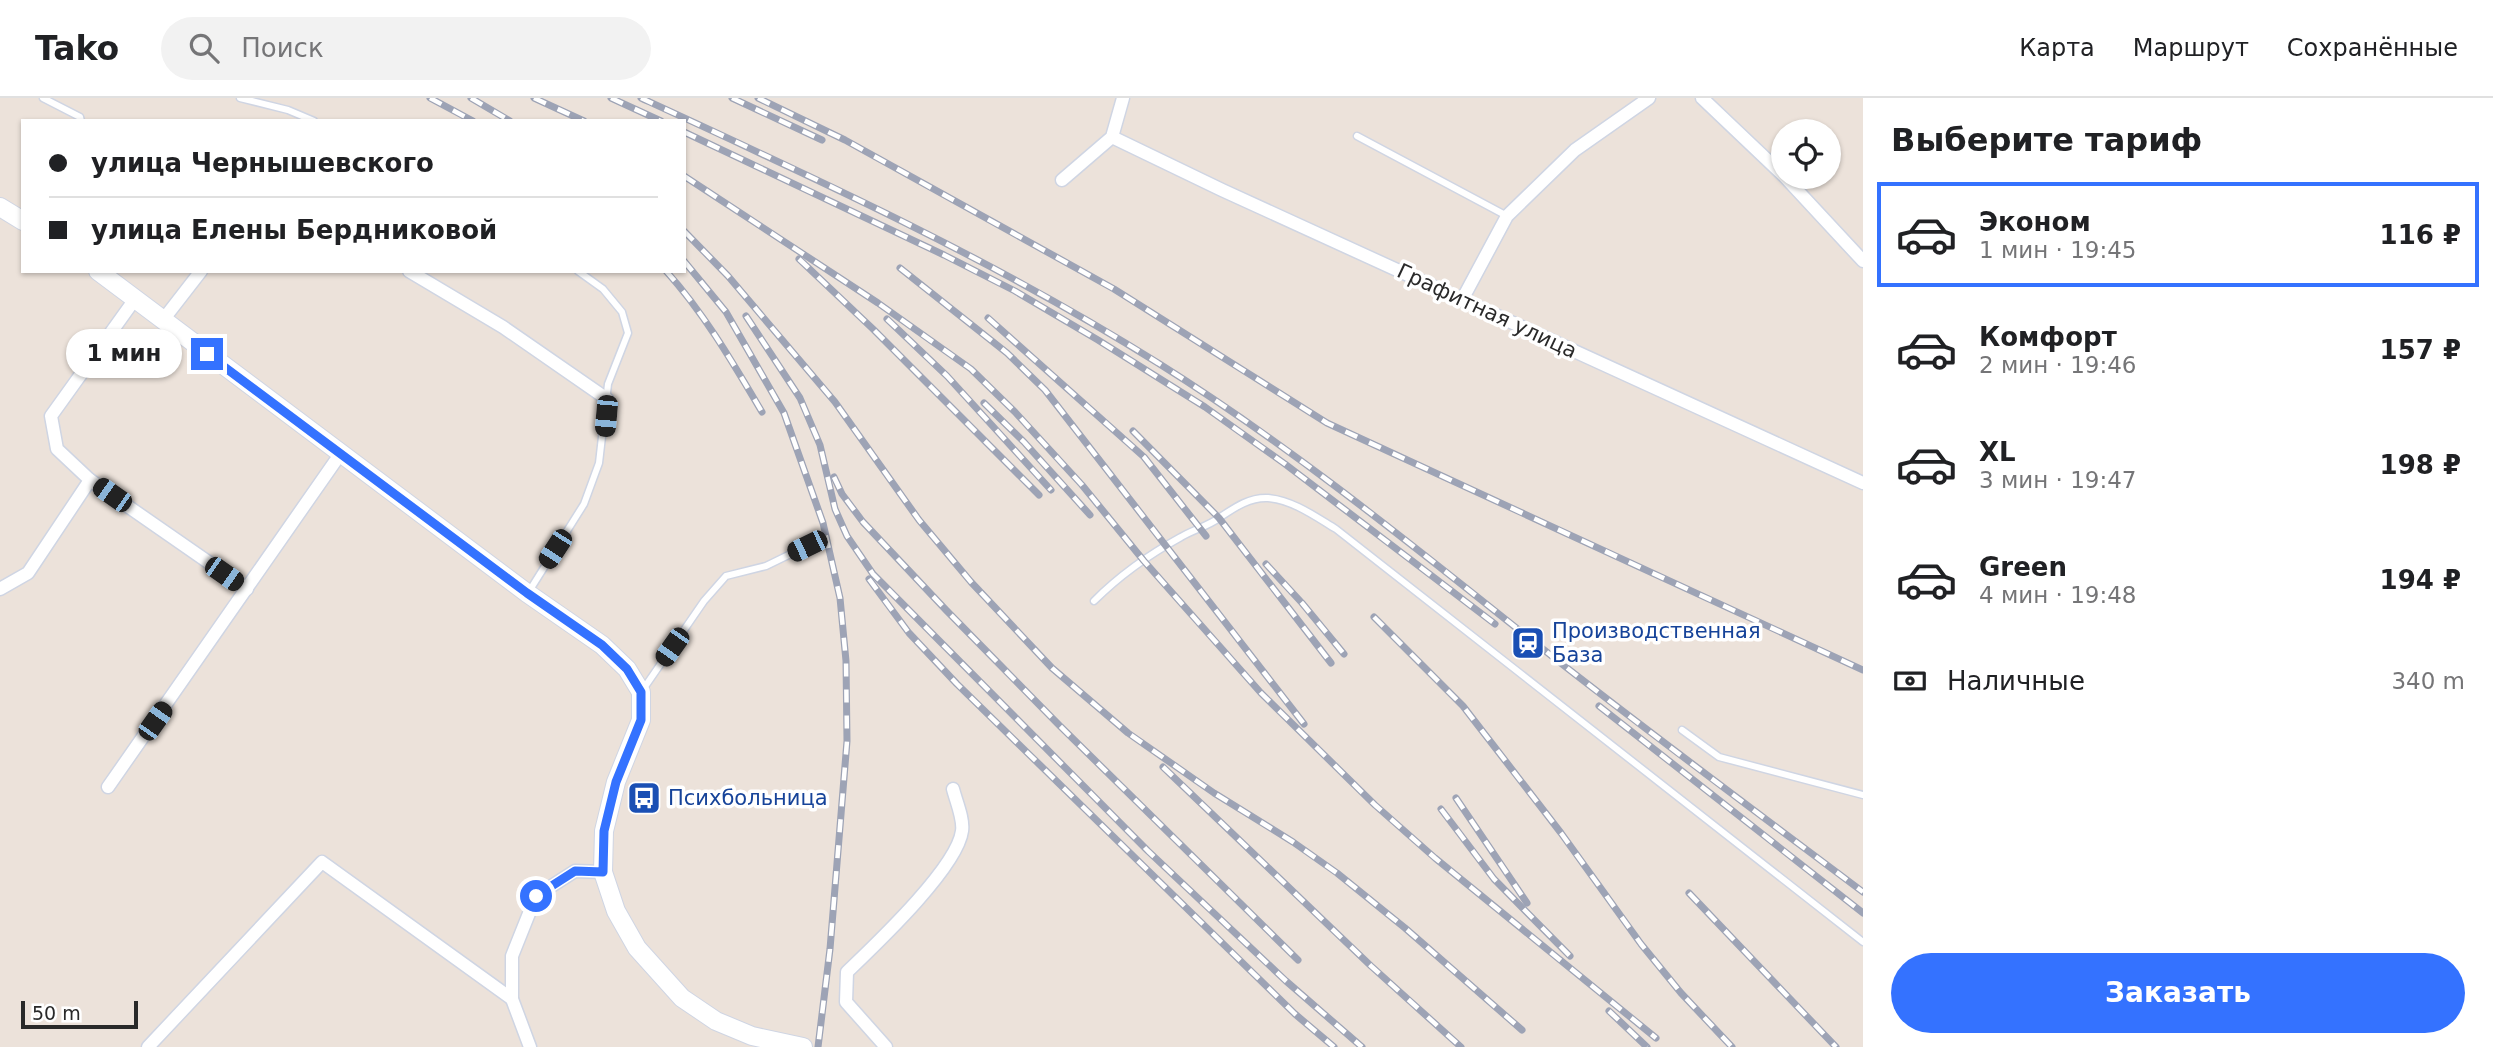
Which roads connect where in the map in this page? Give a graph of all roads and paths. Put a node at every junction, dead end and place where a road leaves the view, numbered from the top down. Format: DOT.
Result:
graph roads {
  1 [pos="43,98"];
  2 [pos="240,98"];
  3 [pos="1123,98"];
  4 [pos="1649,98"];
  5 [pos="1702,98"];
  6 [pos="80,119"];
  7 [pos="309,119"];
  8 [pos="1357,136"];
  9 [pos="1111,138"];
  10 [pos="1771,164"];
  11 [pos="1062,180"];
  12 [pos="1796,189"];
  13 [pos="0,207"];
  14 [pos="1507,216"];
  15 [pos="21,220"];
  16 [pos="1863,261"];
  17 [pos="105,273"];
  18 [pos="199,273"];
  19 [pos="412,273"];
  20 [pos="581,273"];
  21 [pos="135,299"];
  22 [pos="1462,300"];
  23 [pos="163,320"];
  24 [pos="607,400"];
  25 [pos="341,453"];
  26 [pos="90,480"];
  27 [pos="1863,483"];
  28 [pos="807,546"];
  29 [pos="0,589"];
  30 [pos="247,589"];
  31 [pos="527,593"];
  32 [pos="1094,601"];
  33 [pos="641,692"];
  34 [pos="1682,730"];
  35 [pos="108,787"];
  36 [pos="953,789"];
  37 [pos="1863,795"];
  38 [pos="603,872"];
  39 [pos="1863,942"];
  40 [pos="512,999"];
  41 [pos="747,1042"];
  42 [pos="148,1047"];
  43 [pos="530,1047"];
  44 [pos="803,1047"];
  45 [pos="886,1047"];
  1 -- 6 [label="lane"];
  2 -- 7 [label="lane"];
  3 -- 9 [label="street"];
  4 -- 14 [label="street"];
  5 -- 10 [label="street"];
  8 -- 14 [label="lane"];
  9 -- 11 [label="street"];
  9 -- 22 [label="street, Графитная улица"];
  12 -- 16 [label="street"];
  13 -- 15 [label="street"];
  14 -- 22 [label="street"];
  17 -- 21 [label="street"];
  18 -- 23 [label="street"];
  19 -- 24 [label="street"];
  20 -- 24 [label="lane"];
  21 -- 23 [label="street"];
  21 -- 26 [label="street"];
  22 -- 27 [label="street, Графитная улица"];
  23 -- 25 [label="street"];
  24 -- 31 [label="lane"];
  25 -- 30 [label="street"];
  25 -- 31 [label="street"];
  26 -- 29 [label="street"];
  26 -- 30 [label="street"];
  28 -- 33 [label="lane"];
  30 -- 35 [label="street"];
  31 -- 33 [label="street"];
  32 -- 39 [label="lane"];
  33 -- 38 [label="street"];
  34 -- 37 [label="lane"];
  36 -- 45 [label="street"];
  38 -- 40 [label="street"];
  38 -- 41 [label="street"];
  40 -- 42 [label="street"];
  40 -- 43 [label="street"];
  41 -- 44 [label="street"];
}
